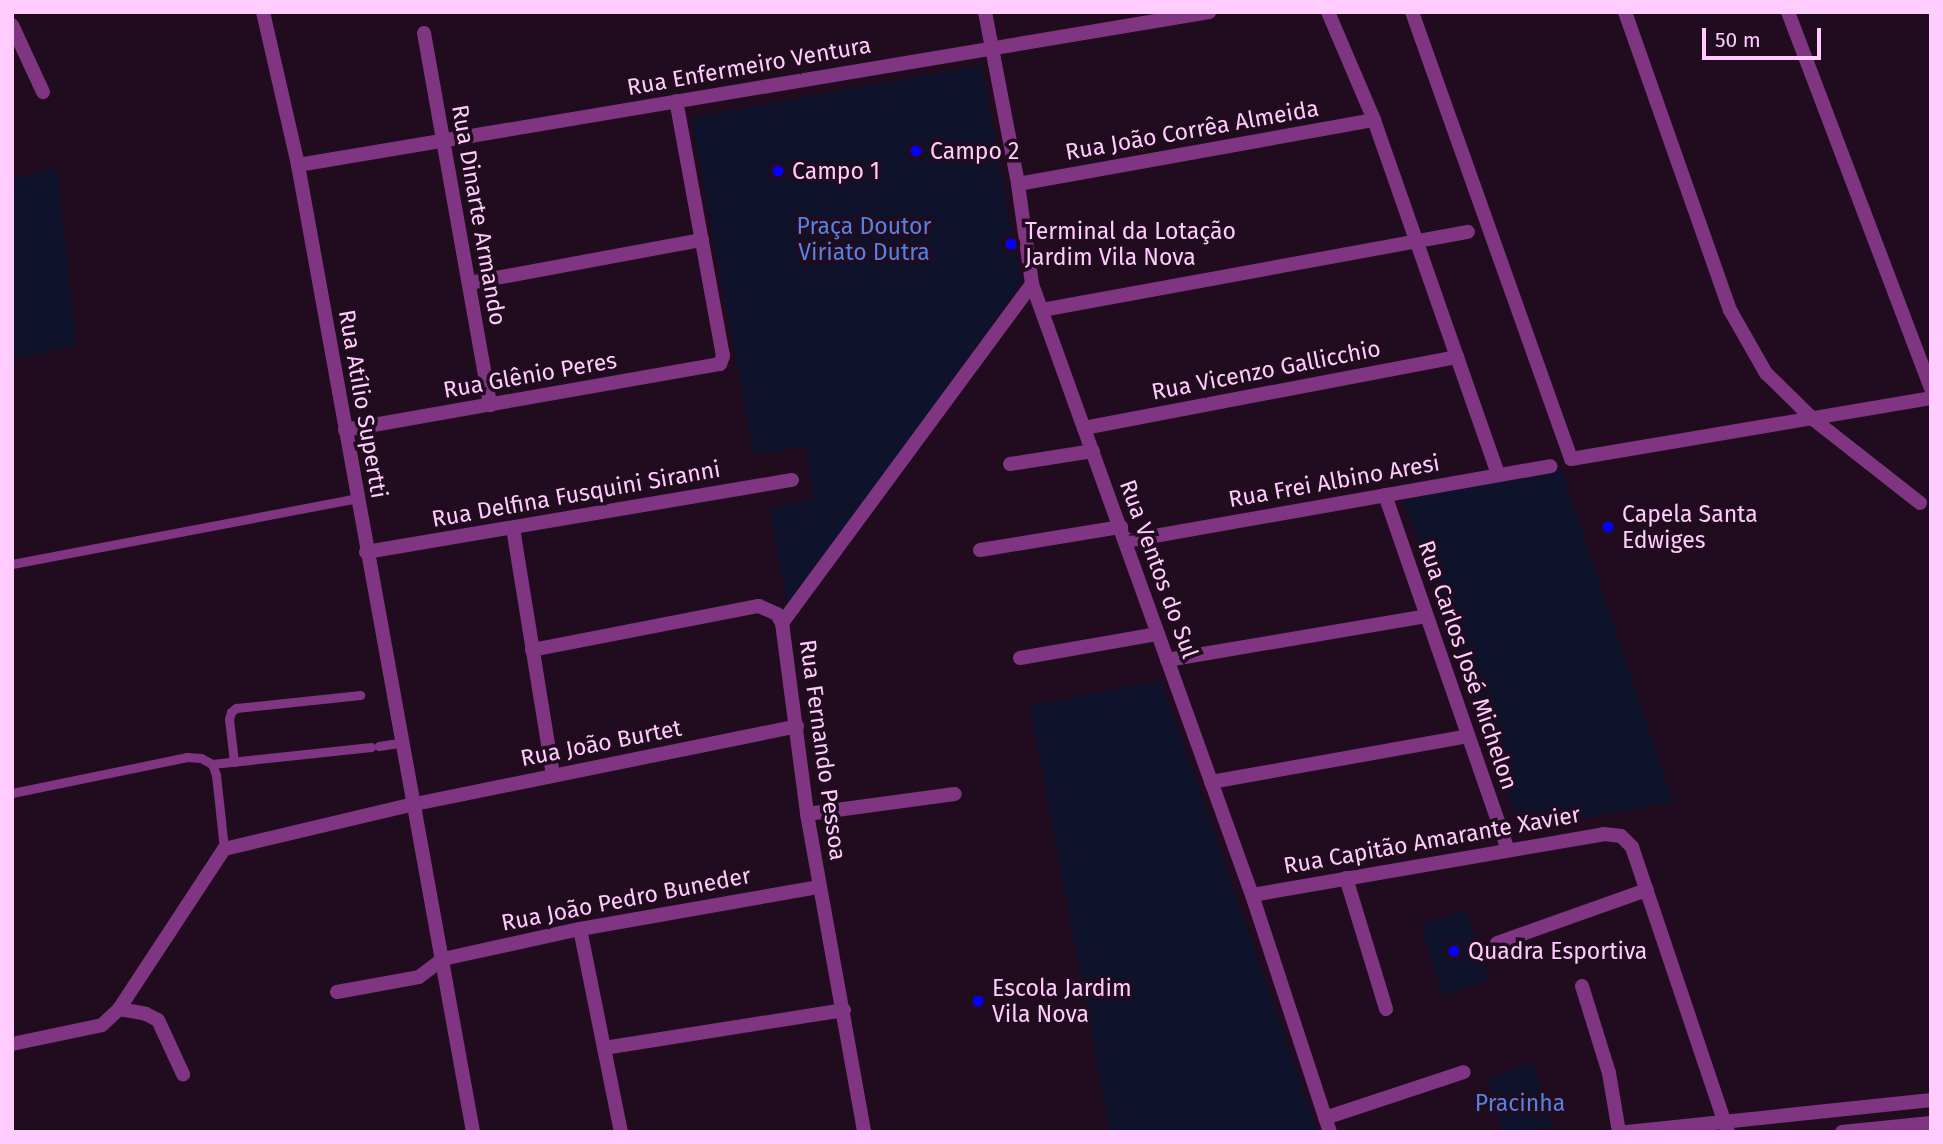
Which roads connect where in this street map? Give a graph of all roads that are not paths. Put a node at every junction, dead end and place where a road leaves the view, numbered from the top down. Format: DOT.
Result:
graph roads {
  1 [pos="262,12"];
  2 [pos="985,12"];
  3 [pos="1209,12"];
  4 [pos="1328,12"];
  5 [pos="1412,12"];
  6 [pos="1626,12"];
  7 [pos="1788,12"];
  8 [pos="1155,16"];
  9 [pos="12,25"];
  10 [pos="424,33"];
  11 [pos="991,48"];
  12 [pos="43,92"];
  13 [pos="677,101"];
  14 [pos="1374,120"];
  15 [pos="442,141"];
  16 [pos="298,165"];
  17 [pos="1018,184"];
  18 [pos="1468,232"];
  19 [pos="702,240"];
  20 [pos="1417,243"];
  21 [pos="469,283"];
  22 [pos="1032,284"];
  23 [pos="1042,310"];
  24 [pos="1457,357"];
  25 [pos="1931,388"];
  26 [pos="1931,398"];
  27 [pos="490,405"];
  28 [pos="1813,419"];
  29 [pos="1084,428"];
  30 [pos="345,430"];
  31 [pos="1093,451"];
  32 [pos="1010,464"];
  33 [pos="1550,466"];
  34 [pos="1498,475"];
  35 [pos="793,481"];
  36 [pos="1385,495"];
  37 [pos="357,498"];
  38 [pos="1920,503"];
  39 [pos="513,528"];
  40 [pos="1123,534"];
  41 [pos="980,550"];
  42 [pos="366,552"];
  43 [pos="12,564"];
  44 [pos="1426,616"];
  45 [pos="782,623"];
  46 [pos="1158,634"];
  47 [pos="532,650"];
  48 [pos="1020,658"];
  49 [pos="1167,660"];
  50 [pos="360,695"];
  51 [pos="797,726"];
  52 [pos="1468,736"];
  53 [pos="403,742"];
  54 [pos="234,762"];
  55 [pos="212,764"];
  56 [pos="553,776"];
  57 [pos="1211,782"];
  58 [pos="12,793"];
  59 [pos="954,794"];
  60 [pos="415,804"];
  61 [pos="807,814"];
  62 [pos="224,849"];
  63 [pos="1508,850"];
  64 [pos="1346,878"];
  65 [pos="819,887"];
  66 [pos="1647,890"];
  67 [pos="1252,895"];
  68 [pos="580,929"];
  69 [pos="1497,943"];
  70 [pos="443,959"];
  71 [pos="1582,986"];
  72 [pos="337,992"];
  73 [pos="119,1009"];
  74 [pos="1386,1009"];
  75 [pos="844,1010"];
  76 [pos="12,1044"];
  77 [pos="604,1048"];
  78 [pos="1464,1073"];
  79 [pos="183,1074"];
  80 [pos="1931,1100"];
  81 [pos="1931,1123"];
  82 [pos="1327,1125"];
  83 [pos="1726,1126"];
  84 [pos="1875,1130"];
  85 [pos="473,1132"];
  86 [pos="621,1132"];
  87 [pos="864,1132"];
  88 [pos="1619,1132"];
  89 [pos="1627,1132"];
  90 [pos="1842,1132"];
  1 -- 16 [label="street, Rua Atílio Supertti"];
  2 -- 11 [label="street, Rua Ventos do Sul"];
  3 -- 8 [label="street, Rua Enfermeiro Ventura"];
  4 -- 14 [label="street"];
  5 -- 28 [label="street"];
  6 -- 28 [label="street"];
  7 -- 25 [label="street"];
  8 -- 11 [label="street, Rua Enfermeiro Ventura"];
  9 -- 12 [label="street"];
  10 -- 15 [label="street, Rua Dinarte Armando"];
  11 -- 13 [label="street, Rua Enfermeiro Ventura"];
  11 -- 17 [label="street, Rua Ventos do Sul"];
  13 -- 15 [label="street, Rua Enfermeiro Ventura"];
  13 -- 19 [label="street"];
  14 -- 17 [label="street, Rua João Corrêa Almeida"];
  14 -- 20 [label="street"];
  15 -- 16 [label="street, Rua Enfermeiro Ventura"];
  15 -- 21 [label="street, Rua Dinarte Armando"];
  16 -- 30 [label="street, Rua Atílio Supertti"];
  17 -- 22 [label="street, Rua Ventos do Sul"];
  18 -- 20 [label="street"];
  19 -- 21 [label="street"];
  19 -- 27 [label="street, Rua Glênio Peres"];
  20 -- 23 [label="street"];
  20 -- 24 [label="street"];
  21 -- 27 [label="street, Rua Dinarte Armando"];
  22 -- 23 [label="street, Rua Ventos do Sul"];
  22 -- 45 [label="street, Rua Fernando Pessoa"];
  23 -- 29 [label="street, Rua Ventos do Sul"];
  24 -- 29 [label="street, Rua Vicenzo Gallicchio"];
  24 -- 34 [label="street"];
  26 -- 28 [label="street"];
  27 -- 30 [label="street, Rua Glênio Peres"];
  28 -- 38 [label="street"];
  29 -- 31 [label="street, Rua Ventos do Sul"];
  30 -- 37 [label="street, Rua Atílio Supertti"];
  31 -- 32 [label="street"];
  31 -- 40 [label="street, Rua Ventos do Sul"];
  33 -- 34 [label="street, Rua Frei Albino Aresi"];
  34 -- 36 [label="street, Rua Frei Albino Aresi"];
  35 -- 39 [label="street, Rua Delfina Fusquini Siranni"];
  36 -- 40 [label="street, Rua Frei Albino Aresi"];
  36 -- 44 [label="street, Rua Carlos José Michelon"];
  37 -- 42 [label="street, Rua Atílio Supertti"];
  37 -- 43 [label="lane"];
  39 -- 42 [label="street, Rua Delfina Fusquini Siranni"];
  39 -- 47 [label="street"];
  40 -- 41 [label="street, Rua Frei Albino Aresi"];
  40 -- 46 [label="street, Rua Ventos do Sul"];
  42 -- 53 [label="street, Rua Atílio Supertti"];
  44 -- 49 [label="street"];
  44 -- 52 [label="street, Rua Carlos José Michelon"];
  45 -- 47 [label="street"];
  45 -- 51 [label="street, Rua Fernando Pessoa"];
  46 -- 48 [label="street"];
  46 -- 49 [label="street, Rua Ventos do Sul"];
  47 -- 56 [label="street"];
  49 -- 57 [label="street, Rua Ventos do Sul"];
  50 -- 54 [label="lane"];
  51 -- 56 [label="street, Rua João Burtet"];
  51 -- 61 [label="street, Rua Fernando Pessoa"];
  52 -- 57 [label="street"];
  52 -- 63 [label="street, Rua Carlos José Michelon"];
  53 -- 54 [label="lane"];
  53 -- 60 [label="street, Rua Atílio Supertti"];
  54 -- 55 [label="lane"];
  55 -- 58 [label="lane"];
  55 -- 62 [label="lane"];
  56 -- 60 [label="street, Rua João Burtet"];
  57 -- 67 [label="street, Rua Ventos do Sul"];
  59 -- 61 [label="street"];
  60 -- 62 [label="street"];
  60 -- 70 [label="street, Rua Atílio Supertti"];
  61 -- 65 [label="street, Rua Fernando Pessoa"];
  62 -- 73 [label="street"];
  63 -- 64 [label="street, Rua Capitão Amarante Xavier"];
  63 -- 66 [label="street, Rua Capitão Amarante Xavier"];
  64 -- 67 [label="street, Rua Capitão Amarante Xavier"];
  64 -- 74 [label="street"];
  65 -- 68 [label="street, Rua João Pedro Buneder"];
  65 -- 75 [label="street, Rua Fernando Pessoa"];
  66 -- 69 [label="street"];
  66 -- 83 [label="street"];
  67 -- 82 [label="street, Rua Ventos do Sul"];
  68 -- 70 [label="street, Rua João Pedro Buneder"];
  68 -- 77 [label="street"];
  70 -- 72 [label="street"];
  70 -- 85 [label="street, Rua Atílio Supertti"];
  71 -- 88 [label="street"];
  73 -- 76 [label="street"];
  73 -- 79 [label="street"];
  75 -- 77 [label="street"];
  75 -- 87 [label="street, Rua Fernando Pessoa"];
  77 -- 86 [label="street"];
  78 -- 82 [label="street"];
  80 -- 83 [label="street"];
  81 -- 84 [label="street"];
  83 -- 89 [label="street"];
  84 -- 90 [label="street"];
}
